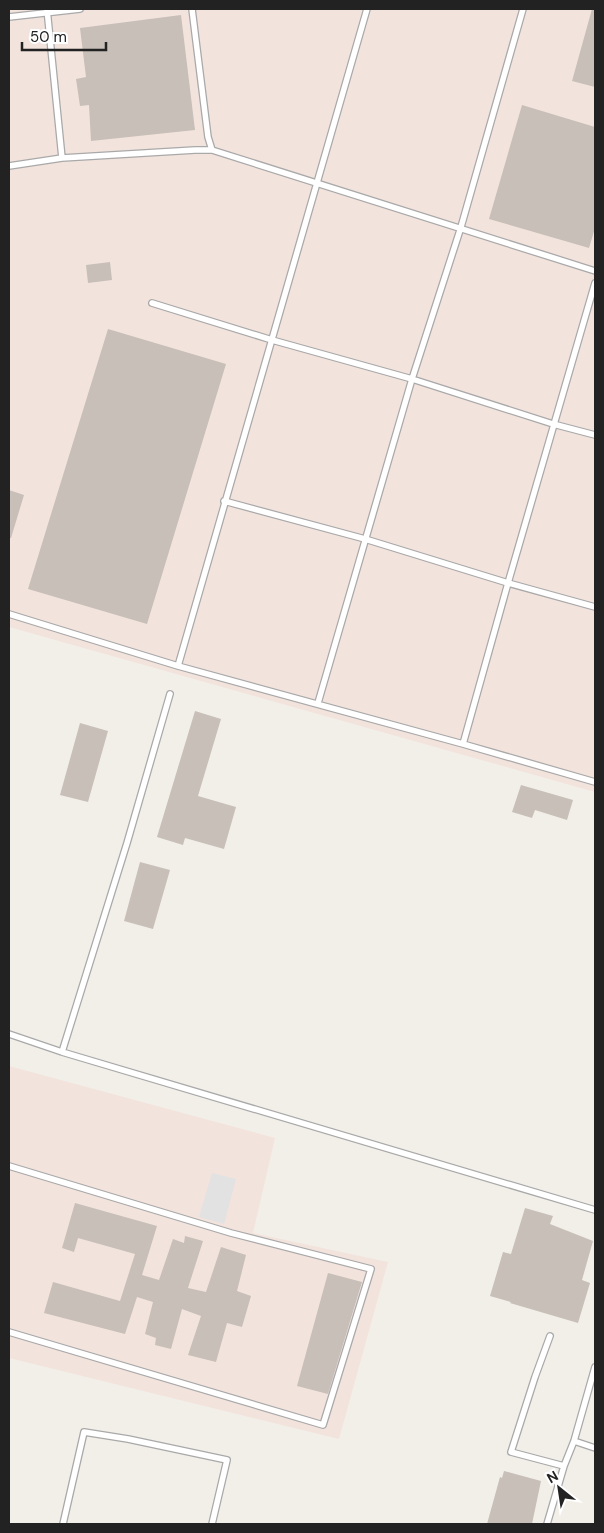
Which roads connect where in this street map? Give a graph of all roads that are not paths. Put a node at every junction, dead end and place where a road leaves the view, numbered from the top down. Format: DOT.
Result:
graph roads {
  1 [pos="80,9"];
  2 [pos="192,9"];
  3 [pos="367,9"];
  4 [pos="523,9"];
  5 [pos="47,10"];
  6 [pos="9,17"];
  7 [pos="212,150"];
  8 [pos="62,158"];
  9 [pos="9,166"];
  10 [pos="318,183"];
  11 [pos="461,227"];
  12 [pos="595,271"];
  13 [pos="595,283"];
  14 [pos="152,303"];
  15 [pos="272,340"];
  16 [pos="412,379"];
  17 [pos="553,424"];
  18 [pos="595,435"];
  19 [pos="224,501"];
  20 [pos="365,539"];
  21 [pos="508,583"];
  22 [pos="595,607"];
  23 [pos="9,614"];
  24 [pos="178,666"];
  25 [pos="170,694"];
  26 [pos="318,703"];
  27 [pos="464,744"];
  28 [pos="595,782"];
  29 [pos="9,1034"];
  30 [pos="62,1052"];
  31 [pos="9,1166"];
  32 [pos="595,1210"];
  33 [pos="9,1332"];
  34 [pos="550,1336"];
  35 [pos="595,1367"];
  36 [pos="574,1441"];
  37 [pos="595,1448"];
  38 [pos="564,1466"];
  39 [pos="63,1524"];
  40 [pos="212,1524"];
  41 [pos="547,1524"];
  1 -- 5 [label="lane"];
  2 -- 7 [label="lane"];
  3 -- 10 [label="lane"];
  4 -- 11 [label="lane"];
  5 -- 6 [label="lane"];
  5 -- 8 [label="lane"];
  7 -- 8 [label="lane"];
  7 -- 10 [label="lane"];
  8 -- 9 [label="lane"];
  10 -- 11 [label="lane"];
  10 -- 15 [label="lane"];
  11 -- 12 [label="lane"];
  11 -- 16 [label="lane"];
  13 -- 17 [label="lane"];
  14 -- 15 [label="lane"];
  15 -- 16 [label="lane"];
  15 -- 19 [label="lane"];
  16 -- 17 [label="lane"];
  16 -- 20 [label="lane"];
  17 -- 18 [label="lane"];
  17 -- 21 [label="lane"];
  19 -- 20 [label="lane"];
  19 -- 24 [label="lane"];
  20 -- 21 [label="lane"];
  20 -- 26 [label="lane"];
  21 -- 22 [label="lane"];
  21 -- 27 [label="lane"];
  23 -- 24 [label="lane"];
  24 -- 26 [label="lane"];
  25 -- 30 [label="lane"];
  26 -- 27 [label="lane"];
  27 -- 28 [label="lane"];
  29 -- 30 [label="lane"];
  30 -- 32 [label="lane"];
  31 -- 33 [label="lane"];
  34 -- 38 [label="lane"];
  35 -- 36 [label="lane"];
  36 -- 37 [label="lane"];
  36 -- 38 [label="lane"];
  38 -- 41 [label="lane"];
  39 -- 40 [label="lane"];
}
